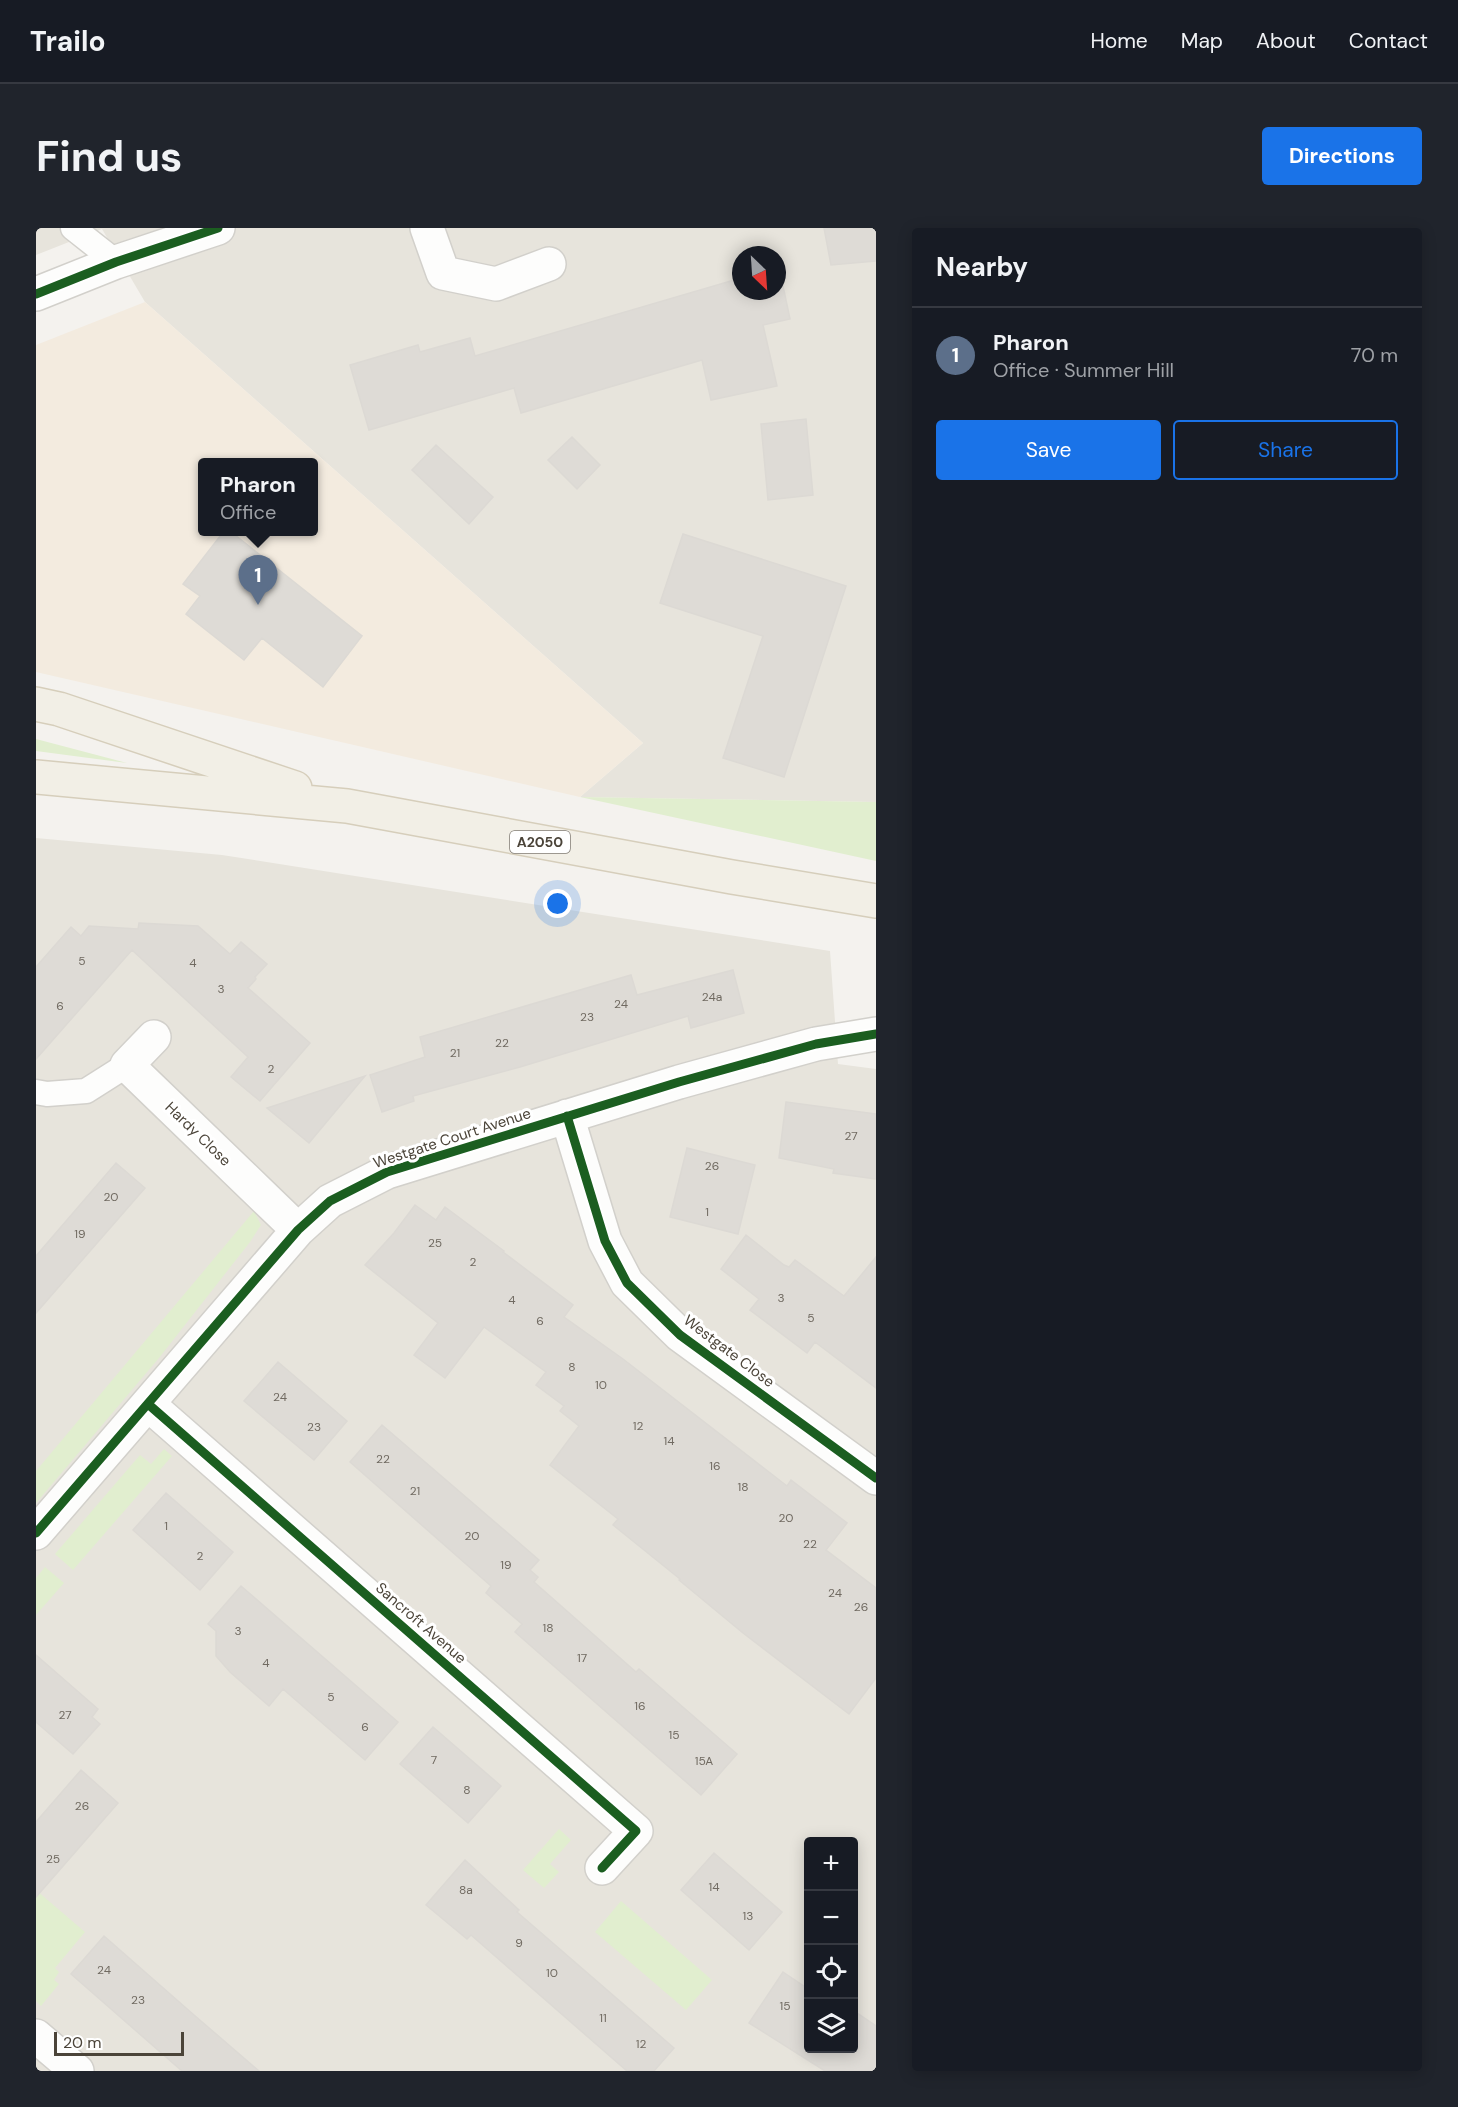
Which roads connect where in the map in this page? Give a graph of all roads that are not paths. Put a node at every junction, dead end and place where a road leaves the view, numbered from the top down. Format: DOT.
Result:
graph roads {
  1 [pos="73,228"];
  2 [pos="218,228"];
  3 [pos="427,228"];
  4 [pos="116,262"];
  5 [pos="549,264"];
  6 [pos="36,294"];
  7 [pos="36,704"];
  8 [pos="36,777"];
  9 [pos="347,806"];
  10 [pos="876,901"];
  11 [pos="876,1035"];
  12 [pos="154,1037"];
  13 [pos="127,1065"];
  14 [pos="36,1092"];
  15 [pos="567,1116"];
  16 [pos="298,1230"];
  17 [pos="148,1404"];
  18 [pos="876,1478"];
  19 [pos="36,1533"];
  20 [pos="603,1868"];
  21 [pos="36,2036"];
  22 [pos="77,2071"];
  1 -- 4 [label="lane"];
  2 -- 4 [label="street"];
  3 -- 5 [label="street"];
  4 -- 6 [label="street"];
  7 -- 9 [label="main road, A2050"];
  8 -- 9 [label="main road, A2050"];
  9 -- 10 [label="main road, A2050"];
  11 -- 15 [label="street, Westgate Court Avenue"];
  12 -- 13 [label="street"];
  13 -- 14 [label="lane"];
  13 -- 16 [label="street, Hardy Close"];
  15 -- 16 [label="street, Westgate Court Avenue"];
  15 -- 18 [label="street, Westgate Close"];
  16 -- 17 [label="street, Westgate Court Avenue"];
  17 -- 19 [label="street, Westgate Court Avenue"];
  17 -- 20 [label="street, Sancroft Avenue"];
  21 -- 22 [label="street"];
}
